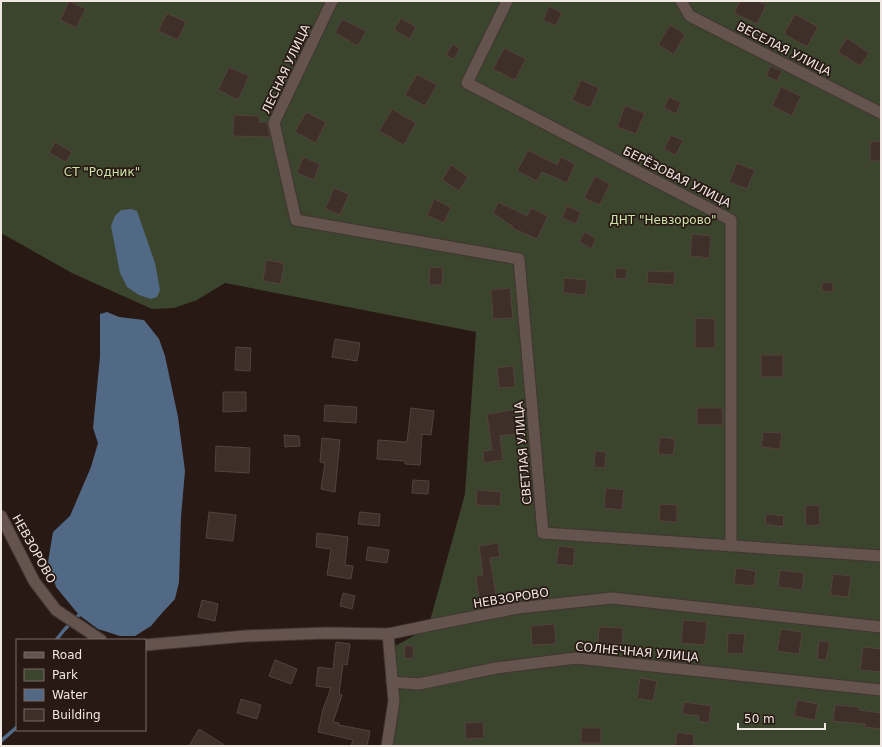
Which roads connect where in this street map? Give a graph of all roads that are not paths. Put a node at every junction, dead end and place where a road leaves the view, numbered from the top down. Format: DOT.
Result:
graph roads {
  1 [pos="332,1"];
  2 [pos="507,1"];
  3 [pos="682,1"];
  4 [pos="881,113"];
  5 [pos="296,220"];
  6 [pos="1,516"];
  7 [pos="731,546"];
  8 [pos="881,556"];
  9 [pos="881,627"];
  10 [pos="388,634"];
  11 [pos="100,639"];
  12 [pos="146,645"];
  13 [pos="392,682"];
  14 [pos="881,690"];
  15 [pos="387,746"];
  1 -- 5 [label="street, ЛЕСНАЯ УЛИЦА"];
  2 -- 7 [label="street, БЕРЁЗОВАЯ УЛИЦА"];
  3 -- 4 [label="street, ВЕСЕЛАЯ УЛИЦА"];
  5 -- 7 [label="street, СВЕТЛАЯ УЛИЦА"];
  6 -- 11 [label="street, НЕВЗОРОВО"];
  7 -- 8 [label="street, СВЕТЛАЯ УЛИЦА"];
  9 -- 10 [label="street, НЕВЗОРОВО"];
  10 -- 12 [label="street, НЕВЗОРОВО"];
  10 -- 13 [label="street"];
  13 -- 14 [label="street, СОЛНЕЧНАЯ УЛИЦА"];
  13 -- 15 [label="street"];
}
